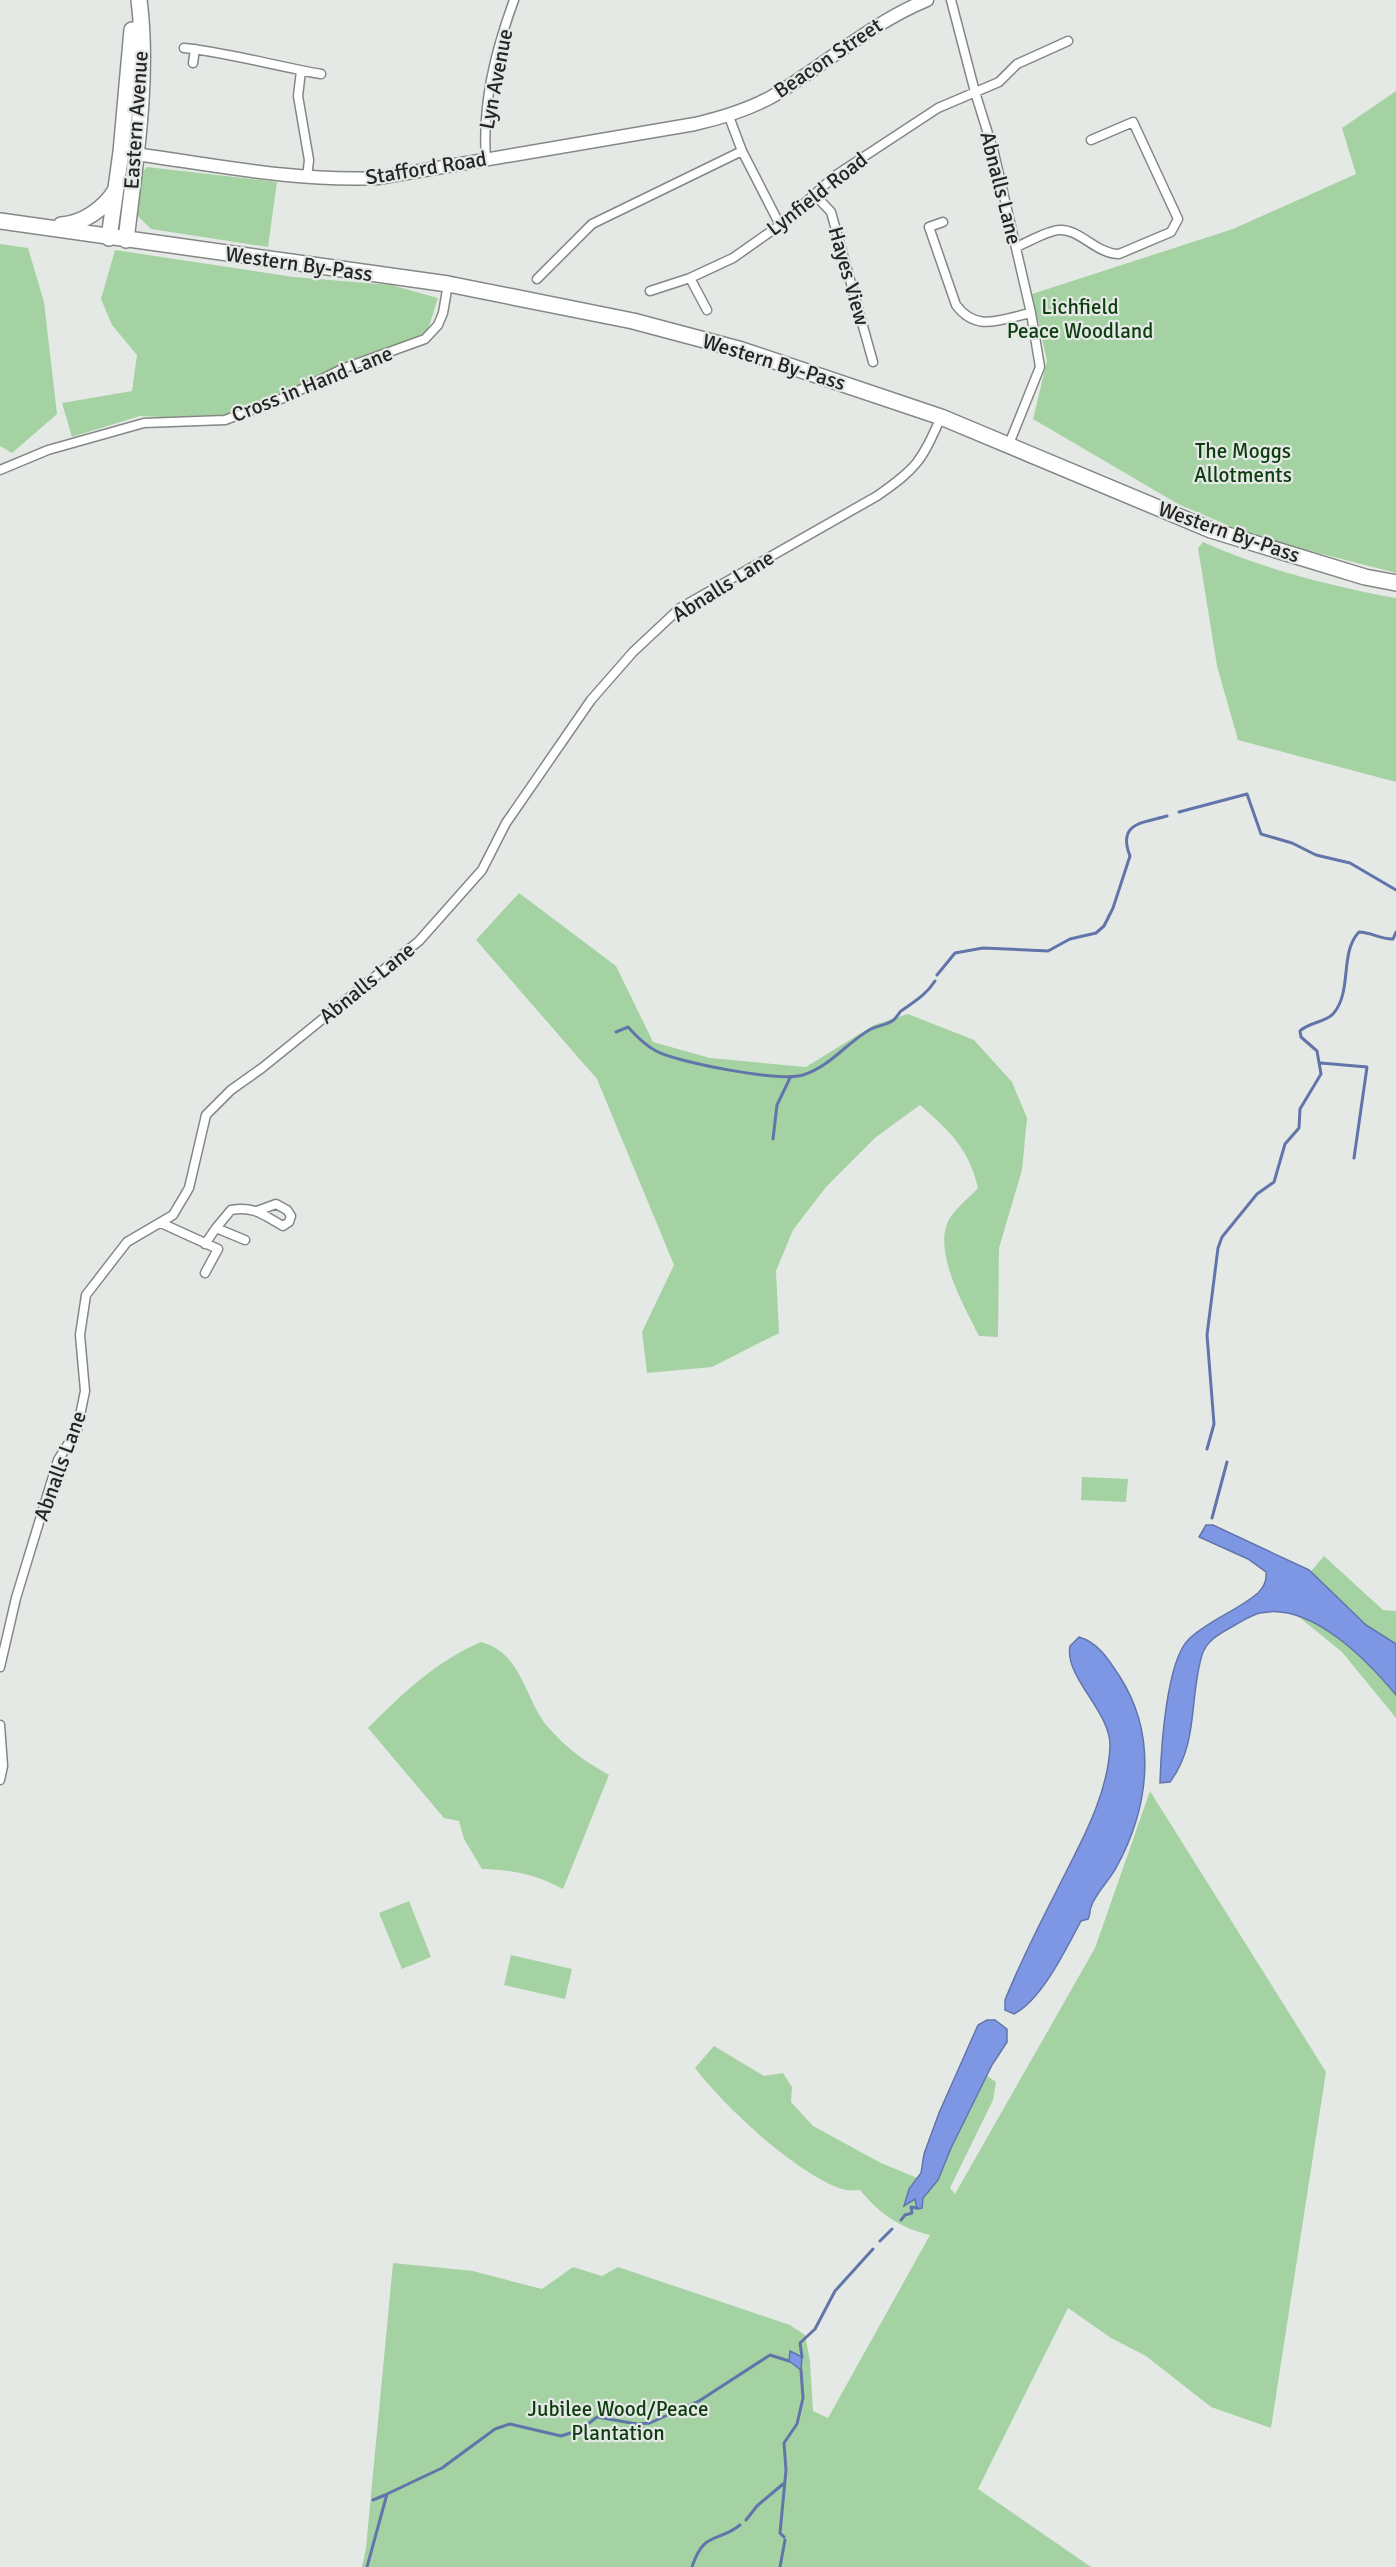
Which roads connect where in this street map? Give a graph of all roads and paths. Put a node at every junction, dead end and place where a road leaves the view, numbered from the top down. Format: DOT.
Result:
graph roads {
  1 [pos="136,0"];
  2 [pos="514,0"];
  3 [pos="927,0"];
  4 [pos="951,0"];
  5 [pos="1068,41"];
  6 [pos="184,48"];
  7 [pos="195,49"];
  8 [pos="193,63"];
  9 [pos="301,71"];
  10 [pos="321,74"];
  11 [pos="975,92"];
  12 [pos="728,114"];
  13 [pos="1091,140"];
  14 [pos="742,151"];
  15 [pos="128,153"];
  16 [pos="486,159"];
  17 [pos="307,177"];
  18 [pos="116,189"];
  19 [pos="815,195"];
  20 [pos="0,221"];
  21 [pos="943,222"];
  22 [pos="780,225"];
  23 [pos="49,226"];
  24 [pos="109,238"];
  25 [pos="126,240"];
  26 [pos="1016,247"];
  27 [pos="690,278"];
  28 [pos="537,279"];
  29 [pos="448,284"];
  30 [pos="650,291"];
  31 [pos="707,310"];
  32 [pos="1031,313"];
  33 [pos="873,362"];
  34 [pos="941,417"];
  35 [pos="1009,444"];
  36 [pos="0,470"];
  37 [pos="1396,583"];
  38 [pos="257,1211"];
  39 [pos="161,1223"];
  40 [pos="216,1228"];
  41 [pos="245,1240"];
  42 [pos="205,1244"];
  43 [pos="205,1273"];
  44 [pos="0,1667"];
  45 [pos="0,1725"];
  46 [pos="0,1780"];
  1 -- 15 [label="highway, Eastern Avenue"];
  2 -- 16 [label="street, Lyn Avenue"];
  3 -- 12 [label="street, Beacon Street"];
  4 -- 11 [label="street, Abnalls Lane"];
  5 -- 11 [label="street, Lynfield Road"];
  6 -- 7 [label="street"];
  7 -- 8 [label="street"];
  7 -- 9 [label="street"];
  9 -- 10 [label="street"];
  9 -- 17 [label="street"];
  11 -- 19 [label="street, Lynfield Road"];
  11 -- 26 [label="street, Abnalls Lane"];
  12 -- 14 [label="street"];
  12 -- 16 [label="street, Stafford Road"];
  13 -- 26 [label="street"];
  14 -- 22 [label="street"];
  14 -- 28 [label="street"];
  15 -- 17 [label="street, Stafford Road"];
  15 -- 18 [label="highway, Eastern Avenue"];
  15 -- 25 [label="highway, Eastern Avenue"];
  16 -- 17 [label="street, Stafford Road"];
  18 -- 23 [label="highway"];
  18 -- 24 [label="highway, Eastern Avenue"];
  19 -- 22 [label="street, Lynfield Road"];
  19 -- 33 [label="street, Hayes View"];
  20 -- 23 [label="highway"];
  21 -- 32 [label="street"];
  22 -- 27 [label="street, Lynfield Road"];
  23 -- 24 [label="highway"];
  24 -- 25 [label="highway"];
  25 -- 29 [label="highway, Western By-Pass"];
  26 -- 32 [label="street, Abnalls Lane"];
  27 -- 30 [label="street, Lynfield Road"];
  27 -- 31 [label="street"];
  29 -- 34 [label="highway, Western By-Pass"];
  29 -- 36 [label="street, Cross in Hand Lane"];
  32 -- 35 [label="street, Abnalls Lane"];
  34 -- 35 [label="highway, Western By-Pass"];
  34 -- 39 [label="street, Abnalls Lane"];
  35 -- 37 [label="highway, Western By-Pass"];
  38 -- 40 [label="street"];
  39 -- 42 [label="street"];
  39 -- 44 [label="street, Abnalls Lane"];
  40 -- 41 [label="street"];
  40 -- 42 [label="street"];
  42 -- 43 [label="street"];
  45 -- 46 [label="street"];
}
